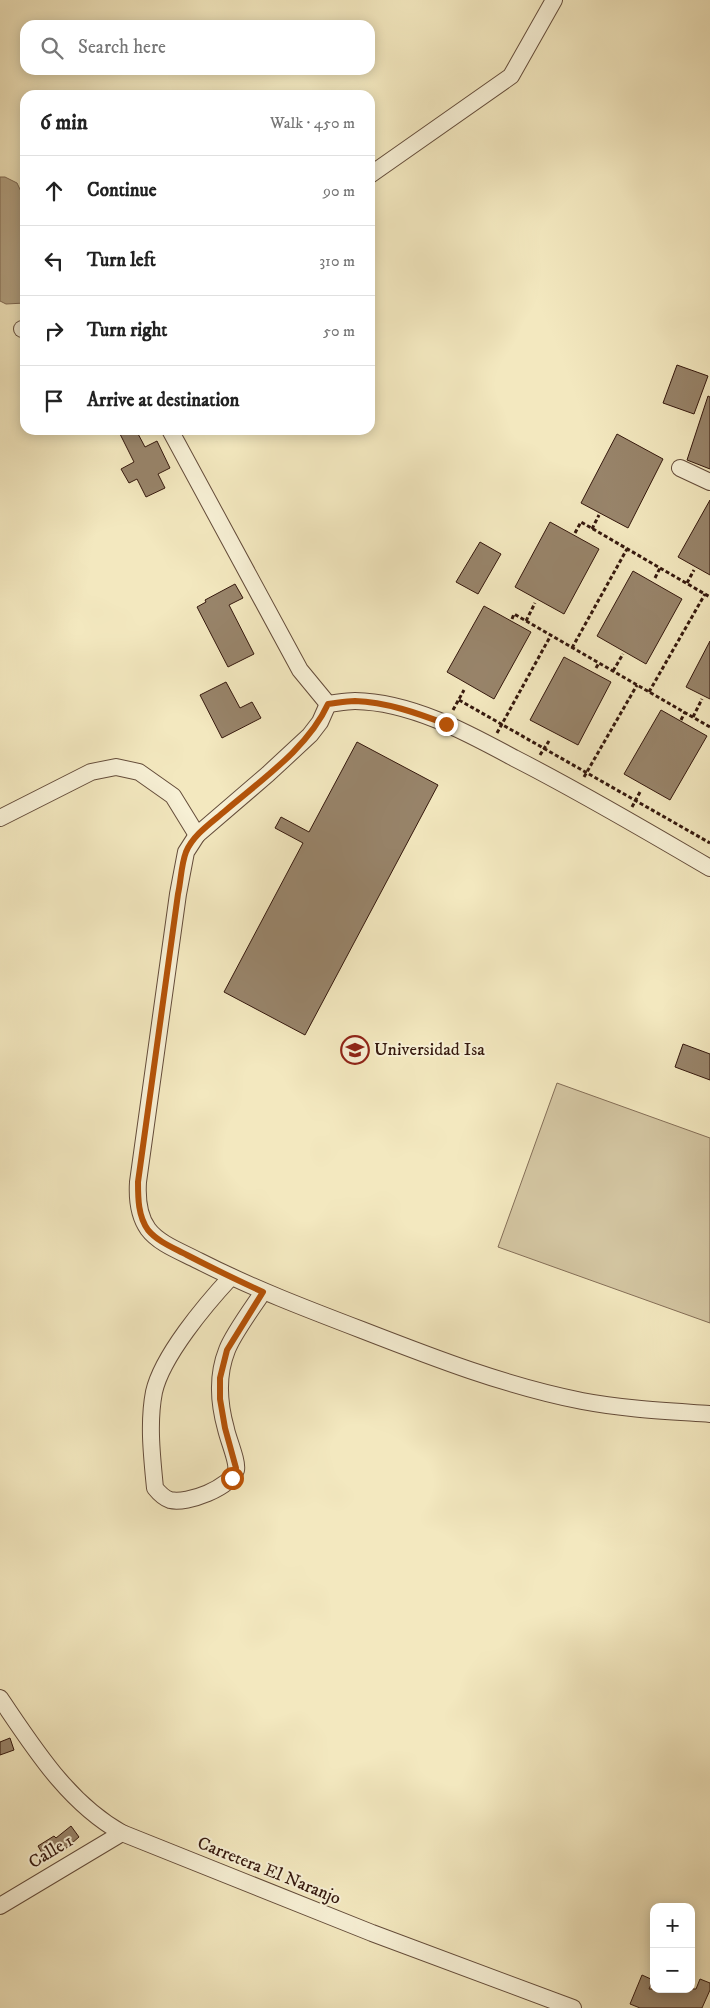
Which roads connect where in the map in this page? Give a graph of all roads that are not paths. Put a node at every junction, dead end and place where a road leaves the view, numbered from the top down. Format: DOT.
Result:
graph roads {
  1 [pos="554,0"];
  2 [pos="375,171"];
  3 [pos="173,435"];
  4 [pos="680,468"];
  5 [pos="710,482"];
  6 [pos="328,704"];
  7 [pos="0,818"];
  8 [pos="197,835"];
  9 [pos="710,868"];
  10 [pos="231,1277"];
  11 [pos="263,1292"];
  12 [pos="710,1414"];
  13 [pos="0,1698"];
  14 [pos="122,1833"];
  15 [pos="0,1906"];
  16 [pos="573,2008"];
  1 -- 2 [label="street"];
  3 -- 6 [label="street"];
  4 -- 5 [label="street"];
  6 -- 8 [label="street"];
  6 -- 9 [label="street"];
  7 -- 8 [label="street"];
  8 -- 10 [label="street"];
  10 -- 11 [label="street"];
  10 -- 11 [label="street"];
  11 -- 12 [label="street"];
  13 -- 14 [label="street, Carretera El Naranjo"];
  14 -- 15 [label="street, Calle 1"];
  14 -- 16 [label="street, Carretera El Naranjo"];
}
